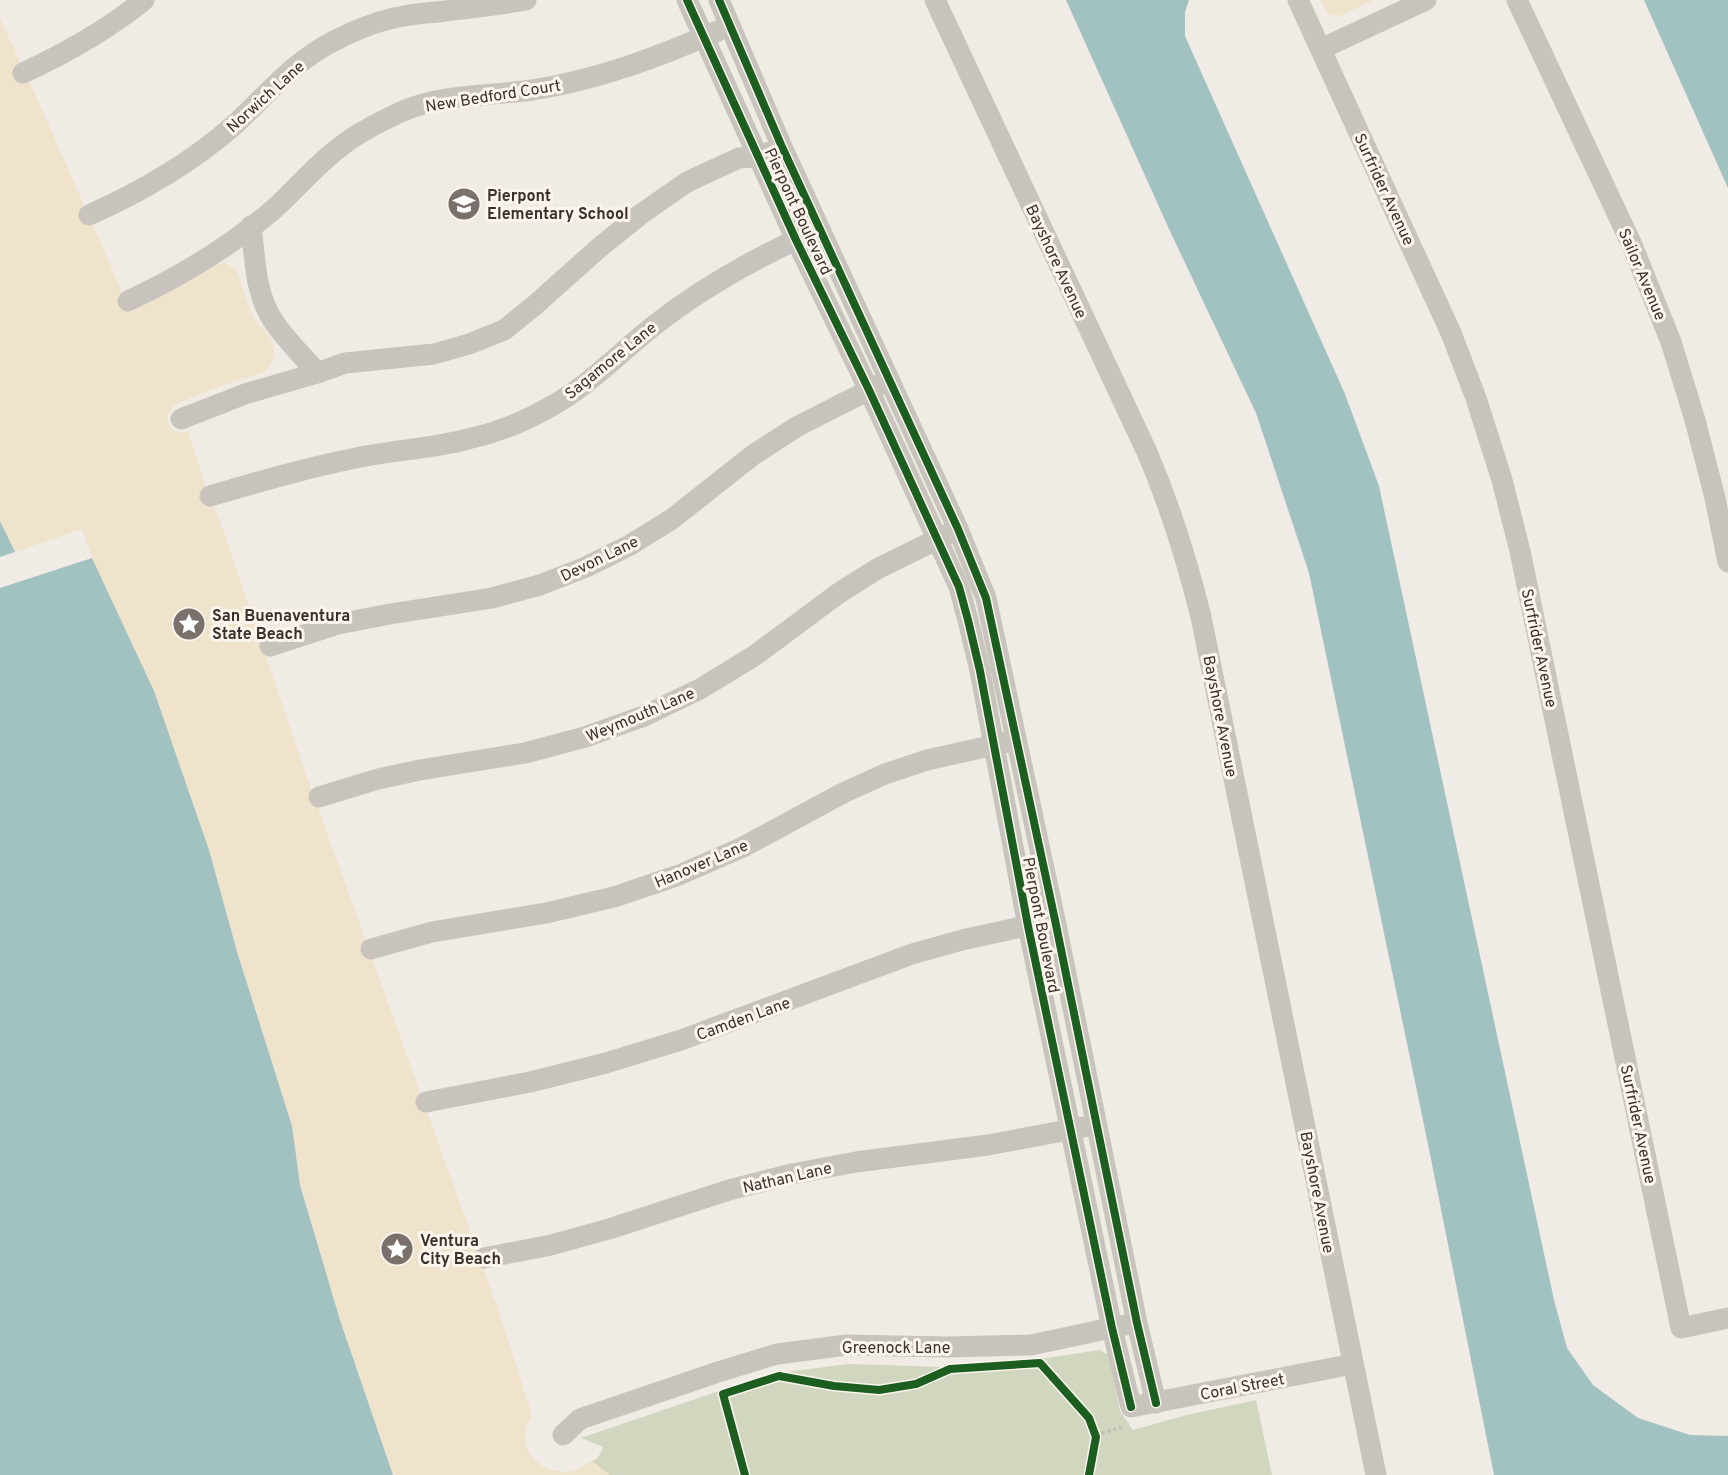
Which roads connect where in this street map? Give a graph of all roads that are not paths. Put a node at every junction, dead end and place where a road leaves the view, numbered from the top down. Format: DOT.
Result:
graph roads {
  1 [pos="144,0"];
  2 [pos="526,0"];
  3 [pos="687,0"];
  4 [pos="719,0"];
  5 [pos="935,0"];
  6 [pos="1298,0"];
  7 [pos="1426,0"];
  8 [pos="1518,0"];
  9 [pos="729,25"];
  10 [pos="704,36"];
  11 [pos="1321,49"];
  12 [pos="23,72"];
  13 [pos="782,147"];
  14 [pos="759,157"];
  15 [pos="90,215"];
  16 [pos="252,226"];
  17 [pos="820,228"];
  18 [pos="796,240"];
  19 [pos="128,301"];
  20 [pos="317,373"];
  21 [pos="890,380"];
  22 [pos="868,390"];
  23 [pos="181,419"];
  24 [pos="210,496"];
  25 [pos="958,529"];
  26 [pos="937,540"];
  27 [pos="1728,562"];
  28 [pos="270,646"];
  29 [pos="1017,740"];
  30 [pos="995,744"];
  31 [pos="319,797"];
  32 [pos="1055,920"];
  33 [pos="1028,926"];
  34 [pos="371,949"];
  35 [pos="426,1102"];
  36 [pos="1097,1125"];
  37 [pos="1070,1130"];
  38 [pos="484,1258"];
  39 [pos="1728,1318"];
  40 [pos="1137,1323"];
  41 [pos="1112,1328"];
  42 [pos="1353,1364"];
  43 [pos="1156,1403"];
  44 [pos="1131,1407"];
  45 [pos="563,1435"];
  46 [pos="1376,1475"];
  1 -- 12 [label="street"];
  2 -- 15 [label="street, Norwich Lane"];
  3 -- 10 [label="street, Pierpont Boulevard"];
  4 -- 9 [label="street, Pierpont Boulevard"];
  5 -- 42 [label="street, Bayshore Avenue"];
  6 -- 11 [label="street, Surfrider Avenue"];
  7 -- 11 [label="street"];
  8 -- 27 [label="street, Sailor Avenue"];
  9 -- 10 [label="street, New Bedford Court"];
  9 -- 13 [label="street, Pierpont Boulevard"];
  10 -- 14 [label="street, Pierpont Boulevard"];
  10 -- 16 [label="street, New Bedford Court"];
  11 -- 39 [label="street, Surfrider Avenue"];
  13 -- 14 [label="street"];
  13 -- 17 [label="street, Pierpont Boulevard"];
  14 -- 18 [label="street, Pierpont Boulevard"];
  14 -- 20 [label="street"];
  16 -- 19 [label="street, New Bedford Court"];
  16 -- 20 [label="street"];
  17 -- 18 [label="street, Sagamore Lane"];
  17 -- 21 [label="street, Pierpont Boulevard"];
  18 -- 22 [label="street, Pierpont Boulevard"];
  18 -- 24 [label="street, Sagamore Lane"];
  20 -- 23 [label="street"];
  21 -- 22 [label="street, Devon Lane"];
  21 -- 25 [label="street, Pierpont Boulevard"];
  22 -- 26 [label="street, Pierpont Boulevard"];
  22 -- 28 [label="street, Devon Lane"];
  25 -- 26 [label="street, Weymouth Lane"];
  25 -- 29 [label="street, Pierpont Boulevard"];
  26 -- 30 [label="street, Pierpont Boulevard"];
  26 -- 31 [label="street, Weymouth Lane"];
  29 -- 30 [label="street, Hanover Lane"];
  29 -- 32 [label="street, Pierpont Boulevard"];
  30 -- 33 [label="street, Pierpont Boulevard"];
  30 -- 34 [label="street, Hanover Lane"];
  32 -- 33 [label="street, Camden Lane"];
  32 -- 36 [label="street, Pierpont Boulevard"];
  33 -- 35 [label="street, Camden Lane"];
  33 -- 37 [label="street, Pierpont Boulevard"];
  36 -- 37 [label="street, Nathan Lane"];
  36 -- 40 [label="street, Pierpont Boulevard"];
  37 -- 38 [label="street, Nathan Lane"];
  37 -- 41 [label="street, Pierpont Boulevard"];
  40 -- 41 [label="street, Greenock Lane"];
  40 -- 43 [label="street, Pierpont Boulevard"];
  41 -- 44 [label="street, Pierpont Boulevard"];
  41 -- 45 [label="street, Greenock Lane"];
  42 -- 43 [label="street, Coral Street"];
  42 -- 46 [label="street, Bayshore Avenue"];
  43 -- 44 [label="street, Coral Street"];
}
